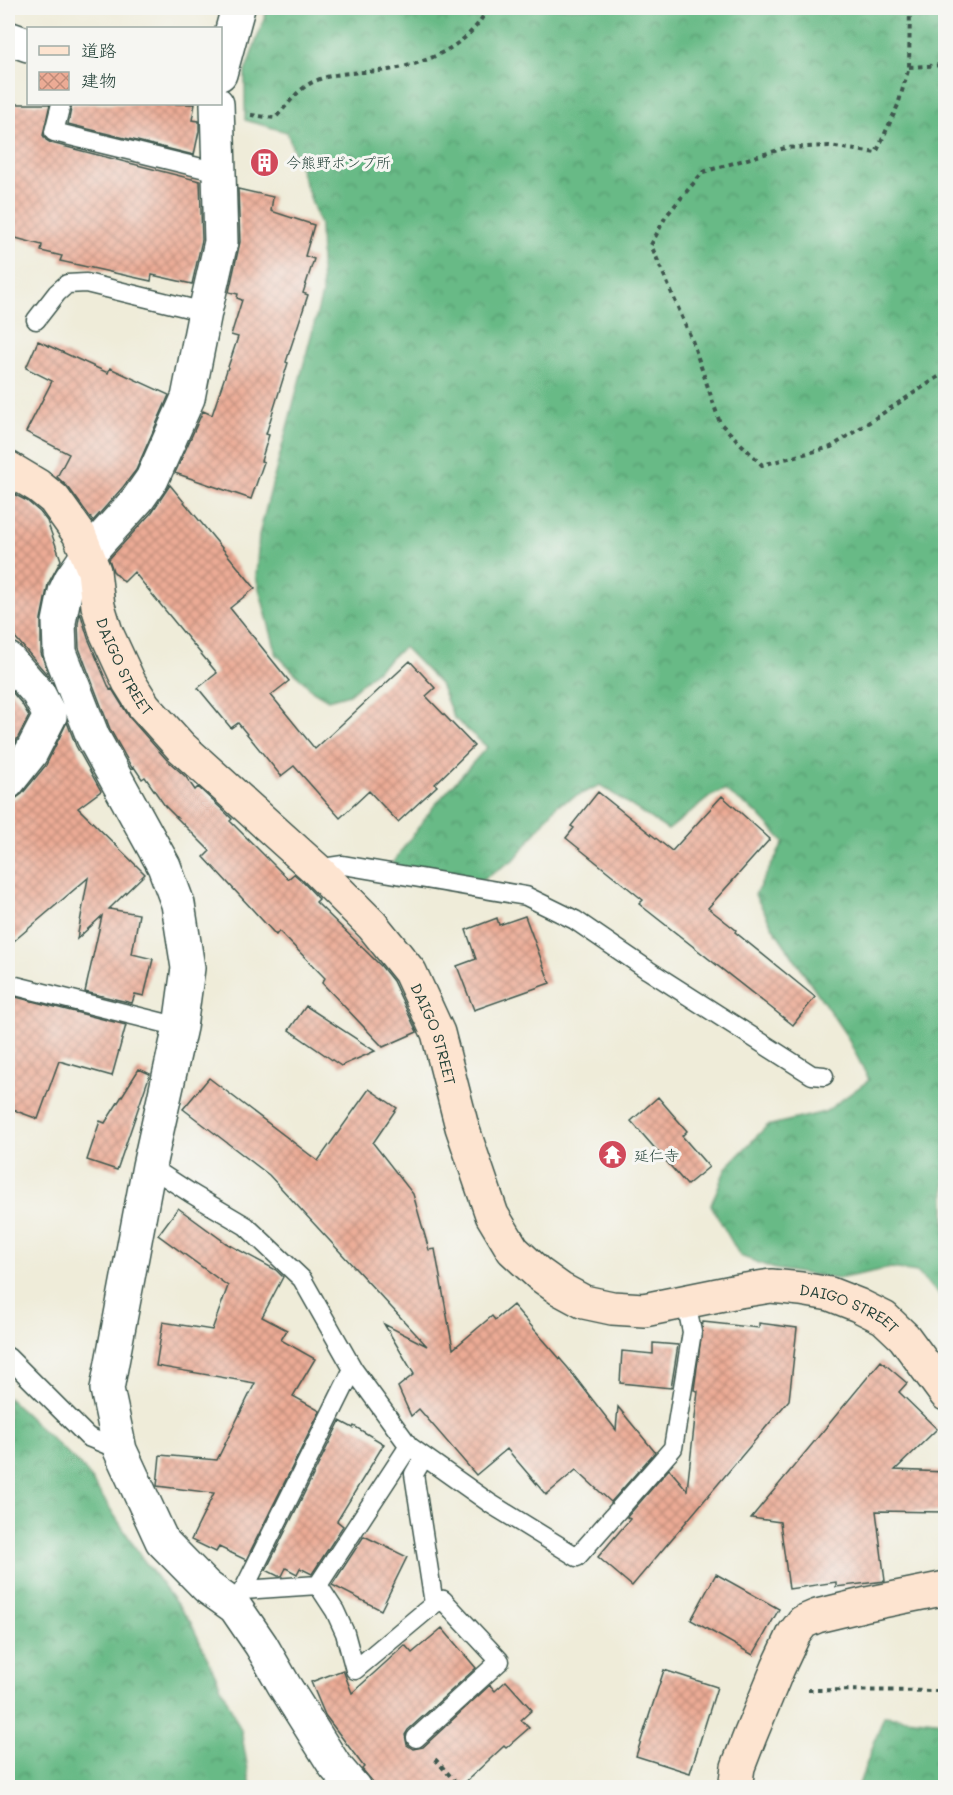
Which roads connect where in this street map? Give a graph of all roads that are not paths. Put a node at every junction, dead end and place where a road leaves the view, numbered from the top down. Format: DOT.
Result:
graph roads {
  1 [pos="238,8"];
  2 [pos="8,38"];
  3 [pos="27,45"];
  4 [pos="222,67"];
  5 [pos="61,105"];
  6 [pos="217,105"];
  7 [pos="218,172"];
  8 [pos="205,312"];
  9 [pos="36,320"];
  10 [pos="8,468"];
  11 [pos="88,554"];
  12 [pos="8,659"];
  13 [pos="8,782"];
  14 [pos="316,869"];
  15 [pos="8,984"];
  16 [pos="180,1027"];
  17 [pos="824,1076"];
  18 [pos="149,1166"];
  19 [pos="686,1303"];
  20 [pos="8,1357"];
  21 [pos="353,1369"];
  22 [pos="945,1394"];
  23 [pos="120,1450"];
  24 [pos="416,1452"];
  25 [pos="318,1585"];
  26 [pos="945,1588"];
  27 [pos="239,1599"];
  28 [pos="434,1604"];
  29 [pos="416,1738"];
  30 [pos="354,1788"];
  31 [pos="735,1788"];
  1 -- 4 [label="street"];
  2 -- 3 [label="street"];
  5 -- 7 [label="lane"];
  6 -- 7 [label="street"];
  7 -- 8 [label="street"];
  8 -- 9 [label="lane"];
  8 -- 11 [label="street"];
  10 -- 11 [label="main road, DAIGO STREET"];
  11 -- 14 [label="main road, DAIGO STREET"];
  11 -- 16 [label="street"];
  12 -- 13 [label="street"];
  14 -- 17 [label="lane"];
  14 -- 19 [label="main road, DAIGO STREET"];
  15 -- 16 [label="lane"];
  16 -- 18 [label="street"];
  18 -- 21 [label="lane"];
  18 -- 23 [label="street"];
  19 -- 22 [label="main road, DAIGO STREET"];
  19 -- 24 [label="lane"];
  20 -- 23 [label="lane"];
  21 -- 24 [label="lane"];
  21 -- 27 [label="lane"];
  23 -- 27 [label="street"];
  24 -- 25 [label="lane"];
  24 -- 28 [label="lane"];
  25 -- 27 [label="lane"];
  25 -- 28 [label="lane"];
  26 -- 31 [label="main road"];
  27 -- 30 [label="street"];
  28 -- 29 [label="lane"];
}
